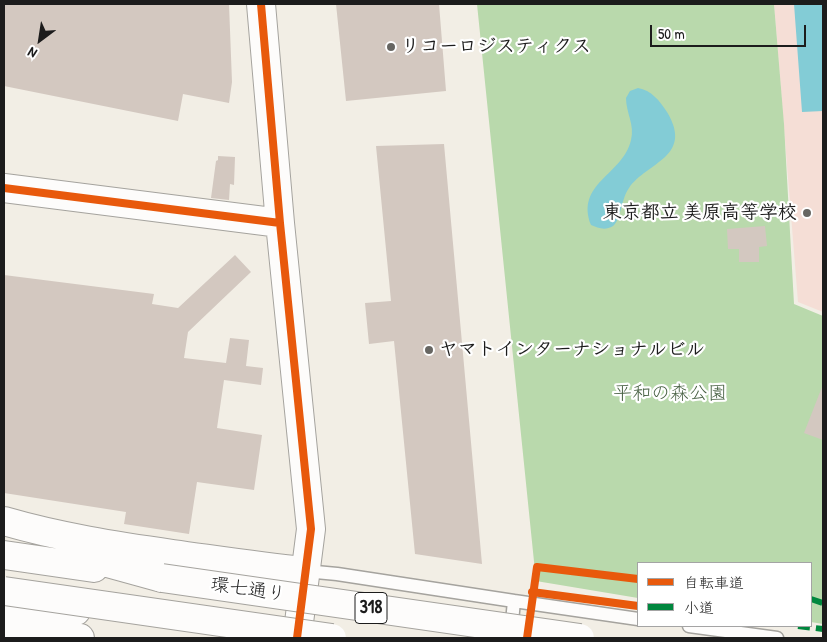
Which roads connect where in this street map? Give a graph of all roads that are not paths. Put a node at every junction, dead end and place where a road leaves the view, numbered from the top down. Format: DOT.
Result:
graph roads {
  1 [pos="261,4"];
  2 [pos="4,188"];
  3 [pos="280,222"];
  4 [pos="4,521"];
  5 [pos="4,535"];
  6 [pos="4,555"];
  7 [pos="306,571"];
  8 [pos="162,578"];
  9 [pos="4,591"];
  10 [pos="514,600"];
  11 [pos="4,609"];
  12 [pos="155,613"];
  13 [pos="637,618"];
  14 [pos="697,627"];
  15 [pos="4,631"];
  16 [pos="80,638"];
  17 [pos="297,638"];
  18 [pos="332,638"];
  19 [pos="510,638"];
  20 [pos="580,638"];
  21 [pos="777,638"];
  1 -- 3 [label="main road"];
  2 -- 3 [label="main road"];
  3 -- 7 [label="main road"];
  4 -- 7 [label="main road"];
  5 -- 8 [label="main road"];
  6 -- 8 [label="main road, 環七通り / 318"];
  7 -- 10 [label="lane"];
  7 -- 17 [label="main road"];
  8 -- 20 [label="main road, 環七通り / 318, bridge"];
  9 -- 12 [label="main road, 環七通り / 318, bridge"];
  10 -- 13 [label="lane"];
  10 -- 19 [label="lane"];
  11 -- 12 [label="main road, bridge"];
  12 -- 18 [label="main road, 環七通り / 318, bridge"];
  14 -- 21 [label="lane"];
  15 -- 16 [label="main road"];
}
